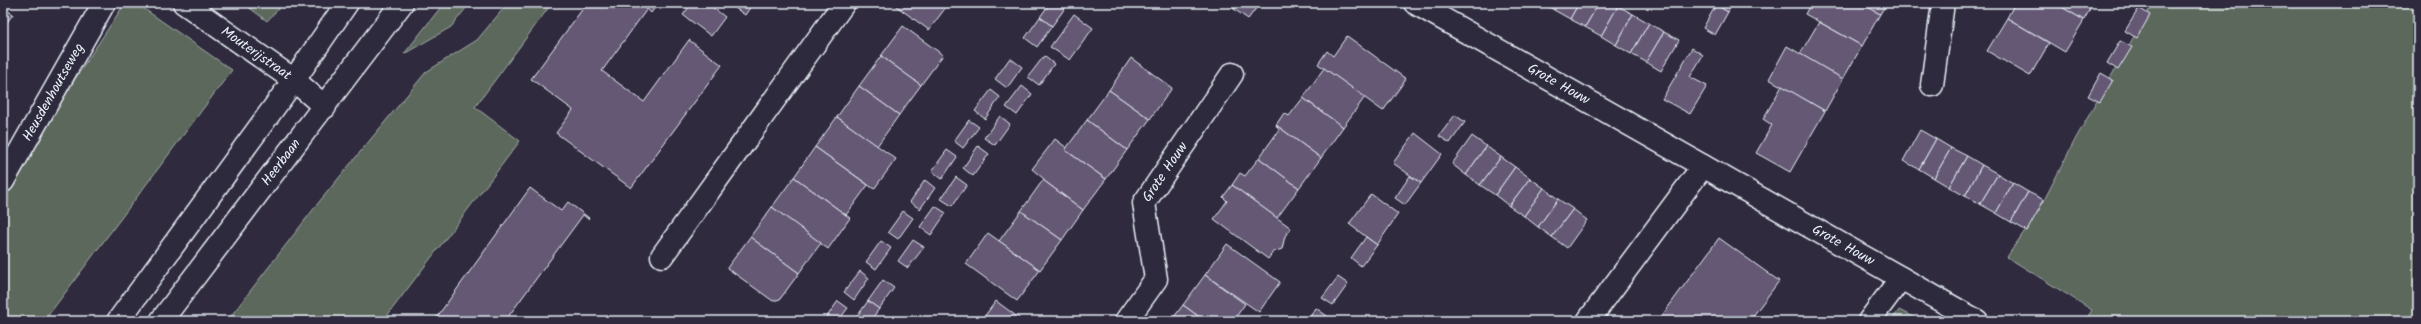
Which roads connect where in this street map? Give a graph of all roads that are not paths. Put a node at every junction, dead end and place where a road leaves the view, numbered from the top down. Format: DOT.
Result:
graph roads {
  1 [pos="104,3"];
  2 [pos="184,3"];
  3 [pos="347,3"];
  4 [pos="402,3"];
  5 [pos="844,3"];
  6 [pos="1415,3"];
  7 [pos="1943,3"];
  8 [pos="1232,74"];
  9 [pos="294,80"];
  10 [pos="1932,85"];
  11 [pos="324,107"];
  12 [pos="1703,166"];
  13 [pos="3,181"];
  14 [pos="662,256"];
  15 [pos="1901,278"];
  16 [pos="118,321"];
  17 [pos="161,321"];
  18 [pos="1126,321"];
  19 [pos="1588,321"];
  20 [pos="1869,321"];
  21 [pos="1977,321"];
  1 -- 13 [label="street, Heusdenhoutseweg"];
  2 -- 9 [label="street, Mouterijstraat"];
  3 -- 9 [label="street"];
  4 -- 11 [label="street, Heerbaan"];
  5 -- 14 [label="street"];
  6 -- 12 [label="street, Grote Houw"];
  7 -- 10 [label="street"];
  8 -- 18 [label="street, Grote Houw"];
  9 -- 11 [label="street, Mouterijstraat"];
  9 -- 16 [label="street"];
  11 -- 17 [label="street, Heerbaan"];
  12 -- 15 [label="street, Grote Houw"];
  12 -- 19 [label="street"];
  15 -- 20 [label="street"];
  15 -- 21 [label="street, Grote Houw"];
}
